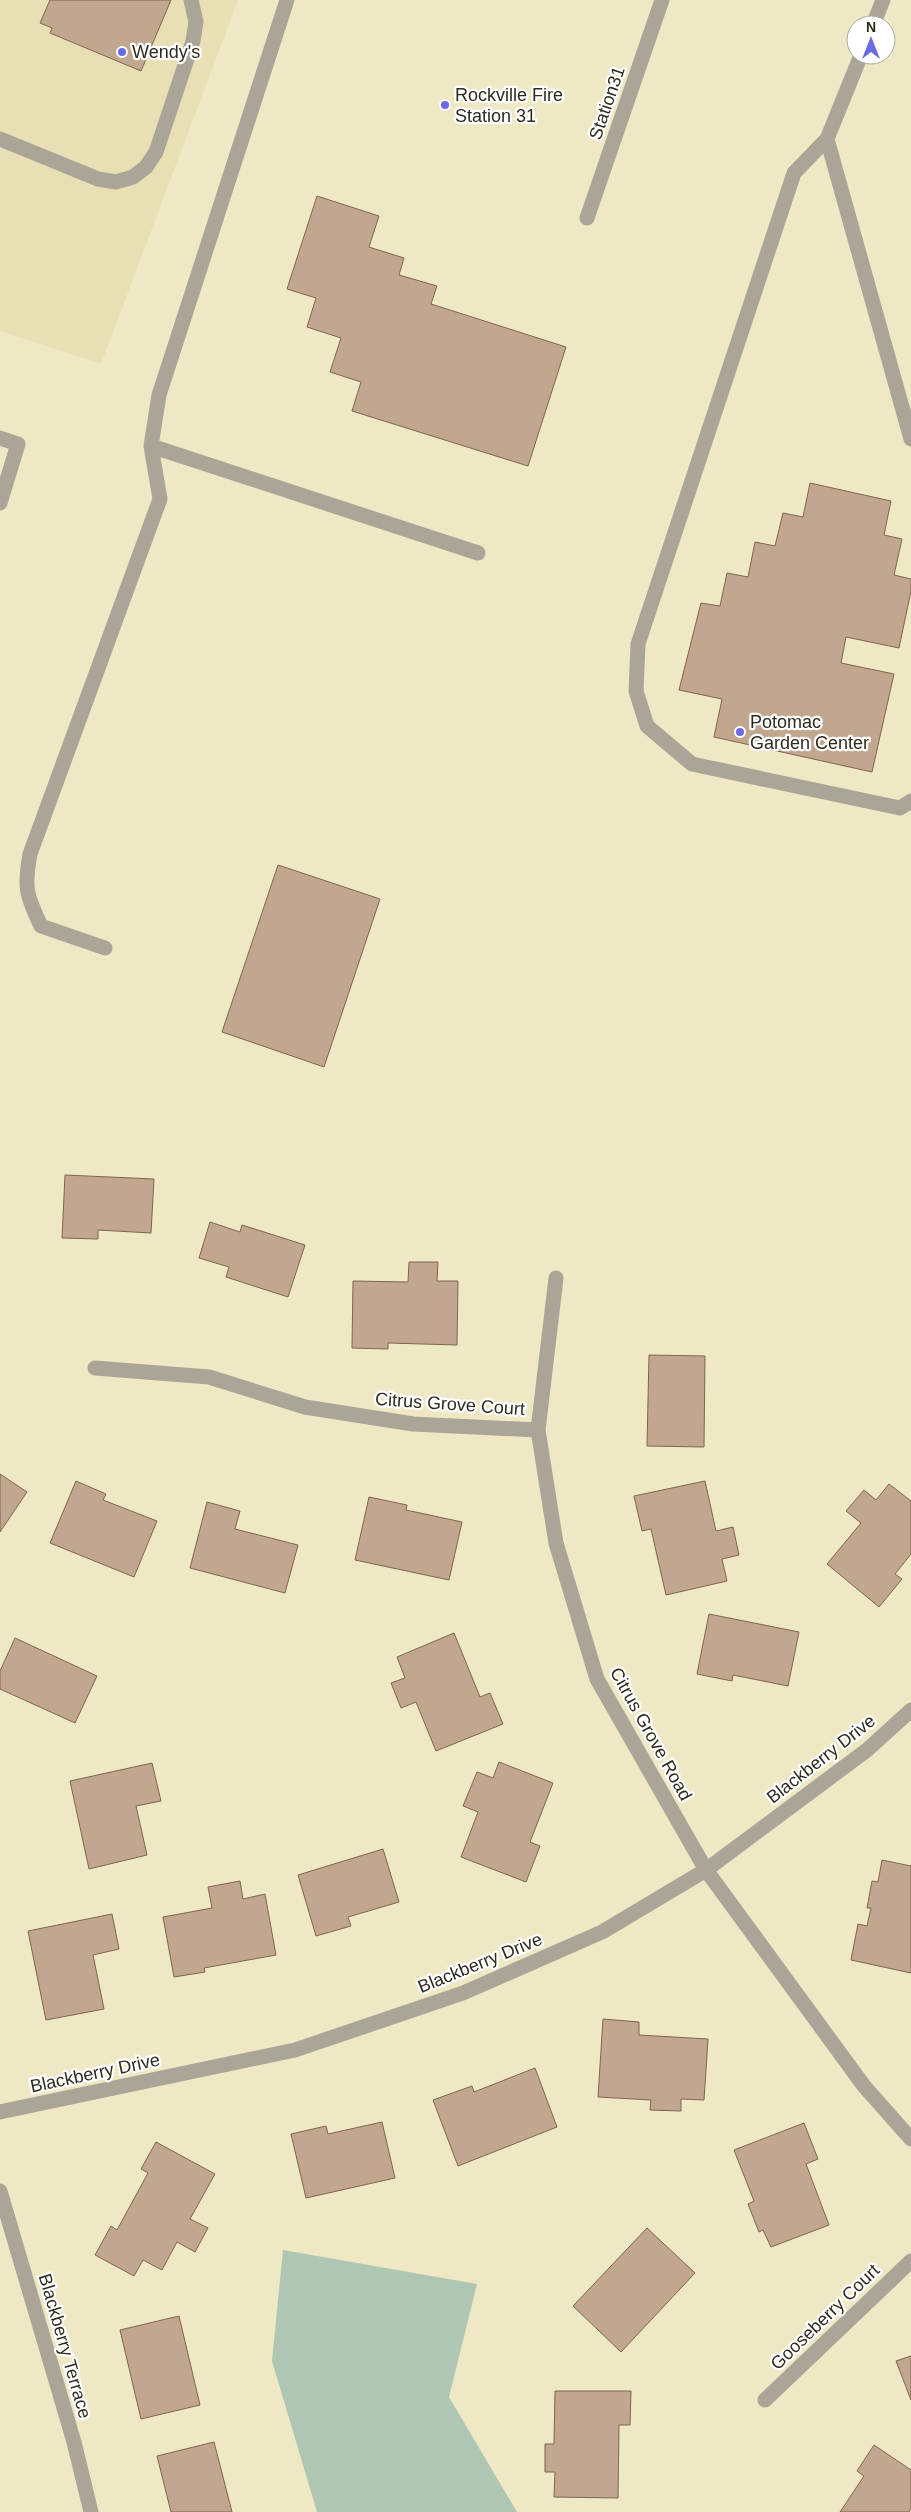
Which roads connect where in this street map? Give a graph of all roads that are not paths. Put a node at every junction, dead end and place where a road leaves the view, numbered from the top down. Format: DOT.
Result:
graph roads {
  1 [pos="190,0"];
  2 [pos="287,0"];
  3 [pos="662,0"];
  4 [pos="883,0"];
  5 [pos="877,15"];
  6 [pos="857,65"];
  7 [pos="0,139"];
  8 [pos="827,139"];
  9 [pos="587,218"];
  10 [pos="0,438"];
  11 [pos="911,440"];
  12 [pos="151,446"];
  13 [pos="0,503"];
  14 [pos="478,553"];
  15 [pos="911,801"];
  16 [pos="105,948"];
  17 [pos="556,1278"];
  18 [pos="95,1368"];
  19 [pos="538,1430"];
  20 [pos="911,1710"];
  21 [pos="706,1870"];
  22 [pos="0,2112"];
  23 [pos="911,2139"];
  24 [pos="0,2191"];
  25 [pos="911,2261"];
  26 [pos="765,2400"];
  27 [pos="91,2512"];
  1 -- 7 [label="street"];
  2 -- 12 [label="street"];
  3 -- 9 [label="street, Station31"];
  4 -- 5 [label="street"];
  6 -- 8 [label="street"];
  8 -- 11 [label="street"];
  8 -- 15 [label="street"];
  10 -- 13 [label="street"];
  12 -- 14 [label="street"];
  12 -- 16 [label="street"];
  17 -- 19 [label="street, Citrus Grove Road"];
  18 -- 19 [label="street, Citrus Grove Court"];
  19 -- 21 [label="street, Citrus Grove Road"];
  20 -- 21 [label="street, Blackberry Drive"];
  21 -- 22 [label="street, Blackberry Drive"];
  21 -- 23 [label="street, Citrus Grove Road"];
  24 -- 27 [label="street, Blackberry Terrace"];
  25 -- 26 [label="street, Gooseberry Court"];
}
